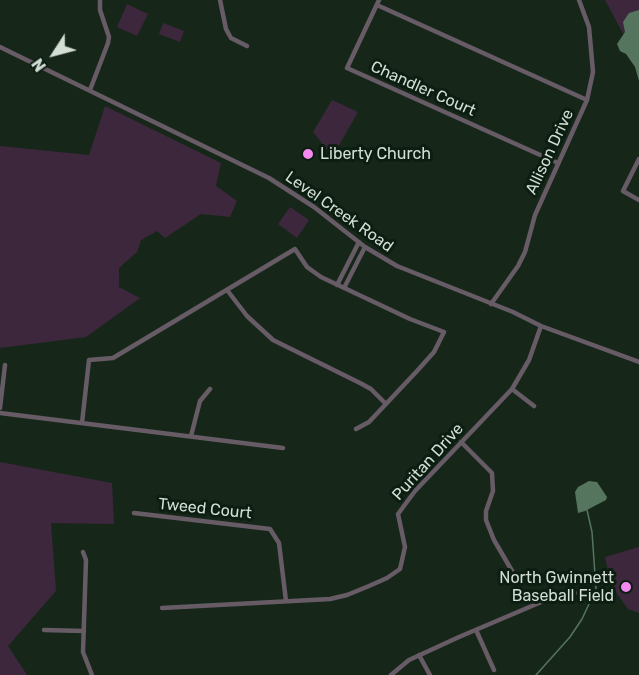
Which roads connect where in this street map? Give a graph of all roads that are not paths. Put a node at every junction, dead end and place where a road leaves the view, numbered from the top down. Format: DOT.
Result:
graph roads {
  1 [pos="100,0"];
  2 [pos="220,0"];
  3 [pos="579,0"];
  4 [pos="378,2"];
  5 [pos="247,46"];
  6 [pos="0,47"];
  7 [pos="90,90"];
  8 [pos="587,100"];
  9 [pos="639,159"];
  10 [pos="558,163"];
  11 [pos="639,200"];
  12 [pos="359,242"];
  13 [pos="365,247"];
  14 [pos="337,285"];
  15 [pos="344,288"];
  16 [pos="227,290"];
  17 [pos="491,304"];
  18 [pos="541,326"];
  19 [pos="639,362"];
  20 [pos="5,365"];
  21 [pos="210,389"];
  22 [pos="512,389"];
  23 [pos="386,404"];
  24 [pos="534,406"];
  25 [pos="0,408"];
  26 [pos="0,413"];
  27 [pos="82,423"];
  28 [pos="356,429"];
  29 [pos="191,436"];
  30 [pos="461,442"];
  31 [pos="283,448"];
  32 [pos="134,513"];
  33 [pos="83,552"];
  34 [pos="515,576"];
  35 [pos="575,593"];
  36 [pos="286,601"];
  37 [pos="162,608"];
  38 [pos="44,630"];
  39 [pos="477,630"];
  40 [pos="84,631"];
  41 [pos="418,655"];
  42 [pos="494,670"];
  43 [pos="92,675"];
  44 [pos="391,675"];
  45 [pos="429,675"];
  1 -- 7 [label="street"];
  2 -- 5 [label="street"];
  3 -- 8 [label="street, Allison Drive"];
  4 -- 8 [label="street"];
  4 -- 10 [label="street, Chandler Court"];
  6 -- 7 [label="street, Level Creek Road"];
  7 -- 12 [label="street, Level Creek Road"];
  8 -- 10 [label="street, Allison Drive"];
  9 -- 11 [label="street"];
  10 -- 17 [label="street, Allison Drive"];
  12 -- 13 [label="street, Level Creek Road"];
  12 -- 14 [label="street"];
  13 -- 15 [label="street"];
  13 -- 17 [label="street, Level Creek Road"];
  14 -- 15 [label="street"];
  14 -- 16 [label="street"];
  15 -- 23 [label="street"];
  16 -- 23 [label="street"];
  16 -- 27 [label="street"];
  17 -- 18 [label="street, Level Creek Road"];
  18 -- 19 [label="street, Level Creek Road"];
  18 -- 22 [label="street, Puritan Drive"];
  20 -- 25 [label="street"];
  21 -- 29 [label="street"];
  22 -- 24 [label="street"];
  22 -- 30 [label="street, Puritan Drive"];
  23 -- 28 [label="street"];
  26 -- 27 [label="street"];
  27 -- 29 [label="street"];
  29 -- 31 [label="street"];
  30 -- 34 [label="street"];
  30 -- 36 [label="street, Puritan Drive"];
  32 -- 36 [label="street, Tweed Court"];
  33 -- 40 [label="street"];
  35 -- 39 [label="street"];
  36 -- 37 [label="street, Puritan Drive"];
  38 -- 40 [label="street"];
  39 -- 41 [label="street"];
  39 -- 42 [label="street"];
  40 -- 43 [label="street"];
  41 -- 44 [label="street"];
  41 -- 45 [label="street"];
}
